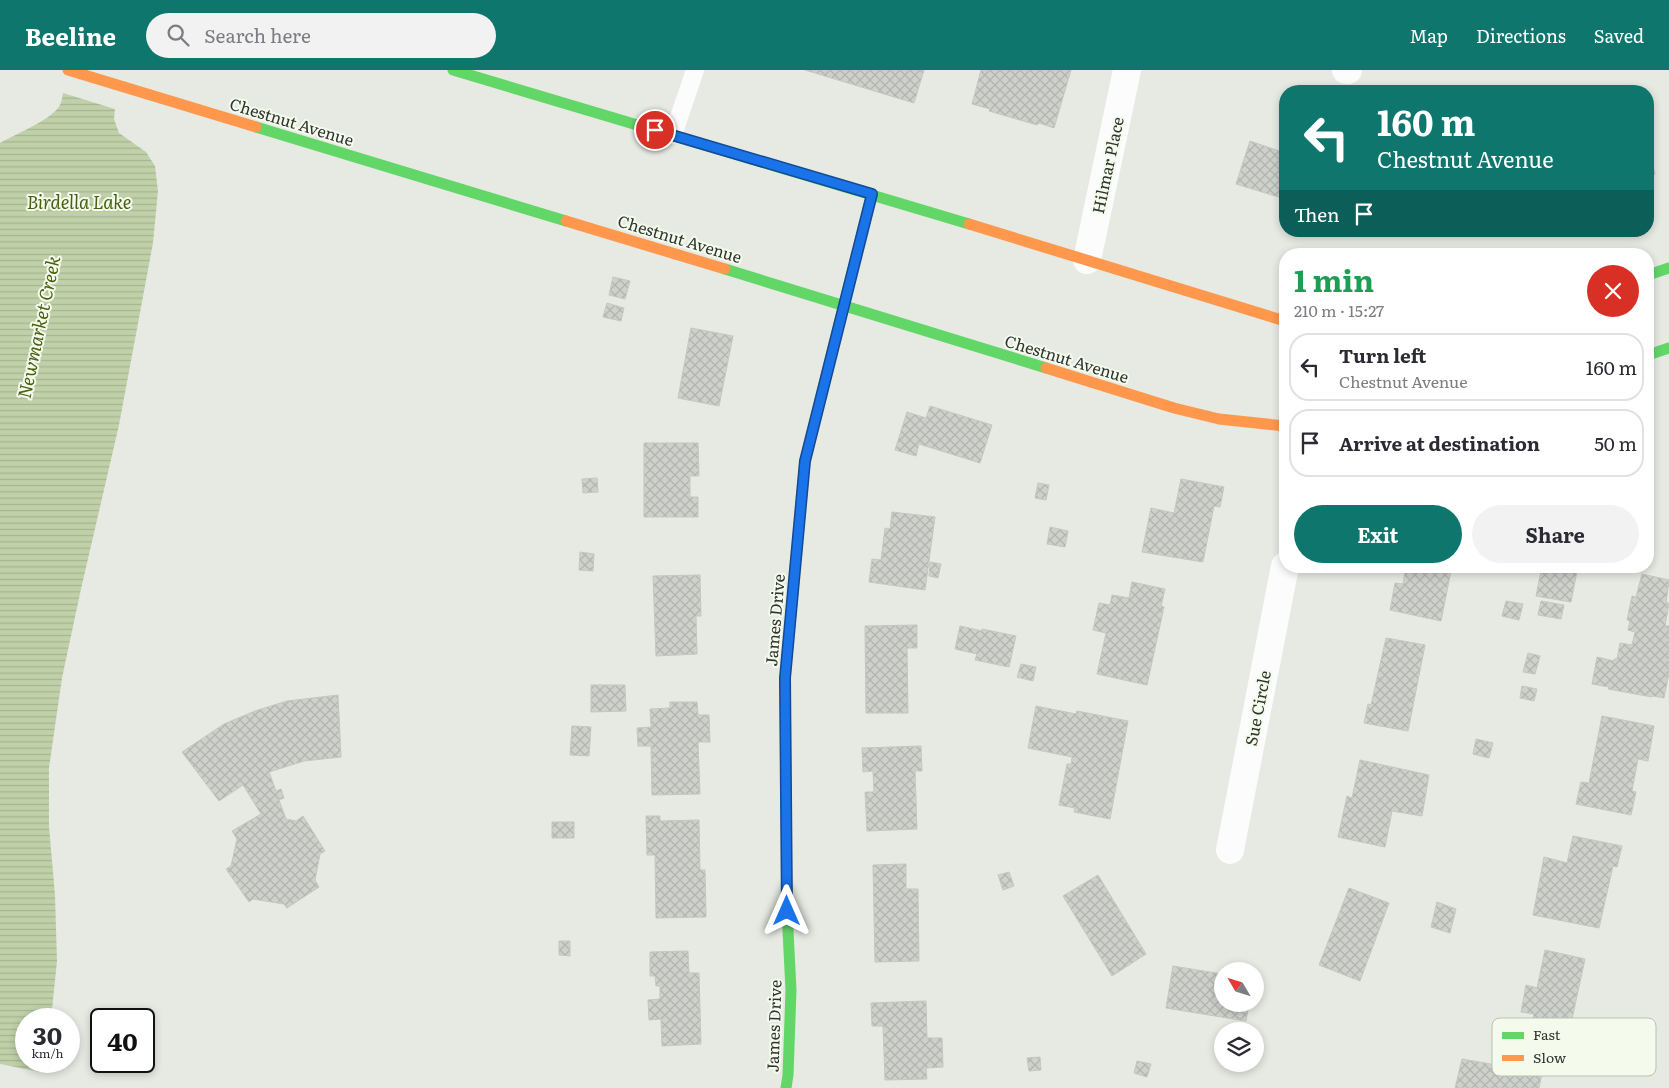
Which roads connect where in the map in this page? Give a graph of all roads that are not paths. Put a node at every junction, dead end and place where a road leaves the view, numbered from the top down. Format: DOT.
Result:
graph roads {
  1 [pos="68,70"];
  2 [pos="453,70"];
  3 [pos="695,70"];
  4 [pos="1127,70"];
  5 [pos="673,135"];
  6 [pos="872,194"];
  7 [pos="1087,260"];
  8 [pos="1669,268"];
  9 [pos="1654,273"];
  10 [pos="844,305"];
  11 [pos="1279,319"];
  12 [pos="1669,348"];
  13 [pos="1654,353"];
  14 [pos="1279,425"];
  15 [pos="1284,573"];
  16 [pos="1230,850"];
  17 [pos="786,1088"];
  1 -- 10 [label="street, Chestnut Avenue"];
  2 -- 5 [label="street"];
  3 -- 5 [label="lane"];
  4 -- 7 [label="street, Hilmar Place"];
  5 -- 6 [label="street"];
  6 -- 7 [label="street"];
  6 -- 10 [label="street, James Drive"];
  7 -- 11 [label="street"];
  8 -- 9 [label="street"];
  10 -- 14 [label="street, Chestnut Avenue"];
  10 -- 17 [label="street, James Drive"];
  12 -- 13 [label="street"];
  15 -- 16 [label="street, Sue Circle"];
}
